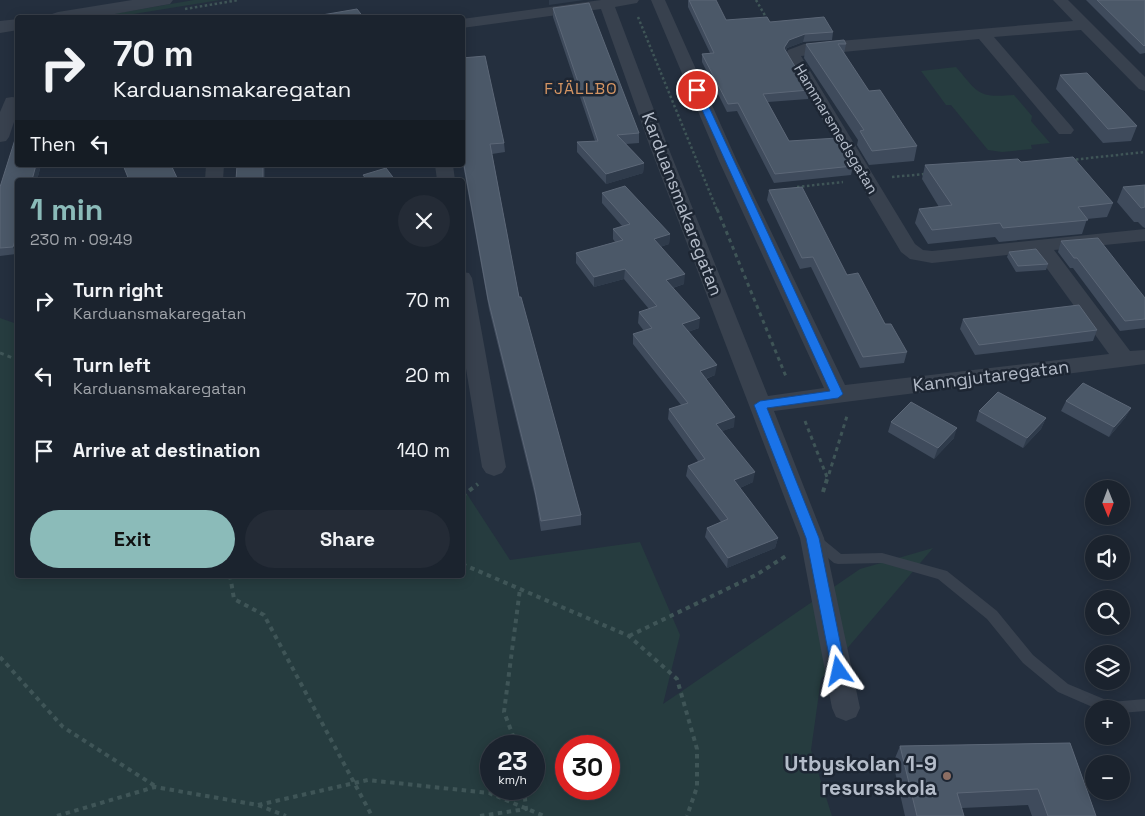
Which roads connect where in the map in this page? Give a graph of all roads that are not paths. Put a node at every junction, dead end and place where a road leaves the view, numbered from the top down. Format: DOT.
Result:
graph roads {
  1 [pos="164,0"];
  2 [pos="632,0"];
  3 [pos="658,0"];
  4 [pos="1060,0"];
  5 [pos="606,3"];
  6 [pos="76,15"];
  7 [pos="15,24"];
  8 [pos="465,24"];
  9 [pos="1085,25"];
  10 [pos="0,27"];
  11 [pos="982,34"];
  12 [pos="1145,86"];
  13 [pos="10,102"];
  14 [pos="1065,130"];
  15 [pos="0,137"];
  16 [pos="1145,235"];
  17 [pos="1042,247"];
  18 [pos="465,296"];
  19 [pos="1135,358"];
  20 [pos="846,393"];
  21 [pos="760,405"];
  22 [pos="494,467"];
  23 [pos="811,534"];
  24 [pos="1145,705"];
  25 [pos="846,708"];
  1 -- 6 [label="street"];
  2 -- 5 [label="street"];
  3 -- 20 [label="street"];
  4 -- 9 [label="street"];
  5 -- 8 [label="street"];
  5 -- 21 [label="street, Karduansmakaregatan"];
  7 -- 10 [label="street"];
  9 -- 11 [label="street, Hammarsmedsgatan"];
  9 -- 12 [label="street"];
  11 -- 14 [label="street"];
  11 -- 17 [label="street, Hammarsmedsgatan"];
  13 -- 15 [label="street"];
  16 -- 17 [label="street, Hammarsmedsgatan"];
  17 -- 19 [label="street"];
  18 -- 22 [label="street"];
  19 -- 20 [label="street, Kanngjutaregatan"];
  20 -- 21 [label="street"];
  21 -- 23 [label="street, Karduansmakaregatan"];
  23 -- 24 [label="lane"];
  23 -- 25 [label="street, Karduansmakaregatan"];
}
